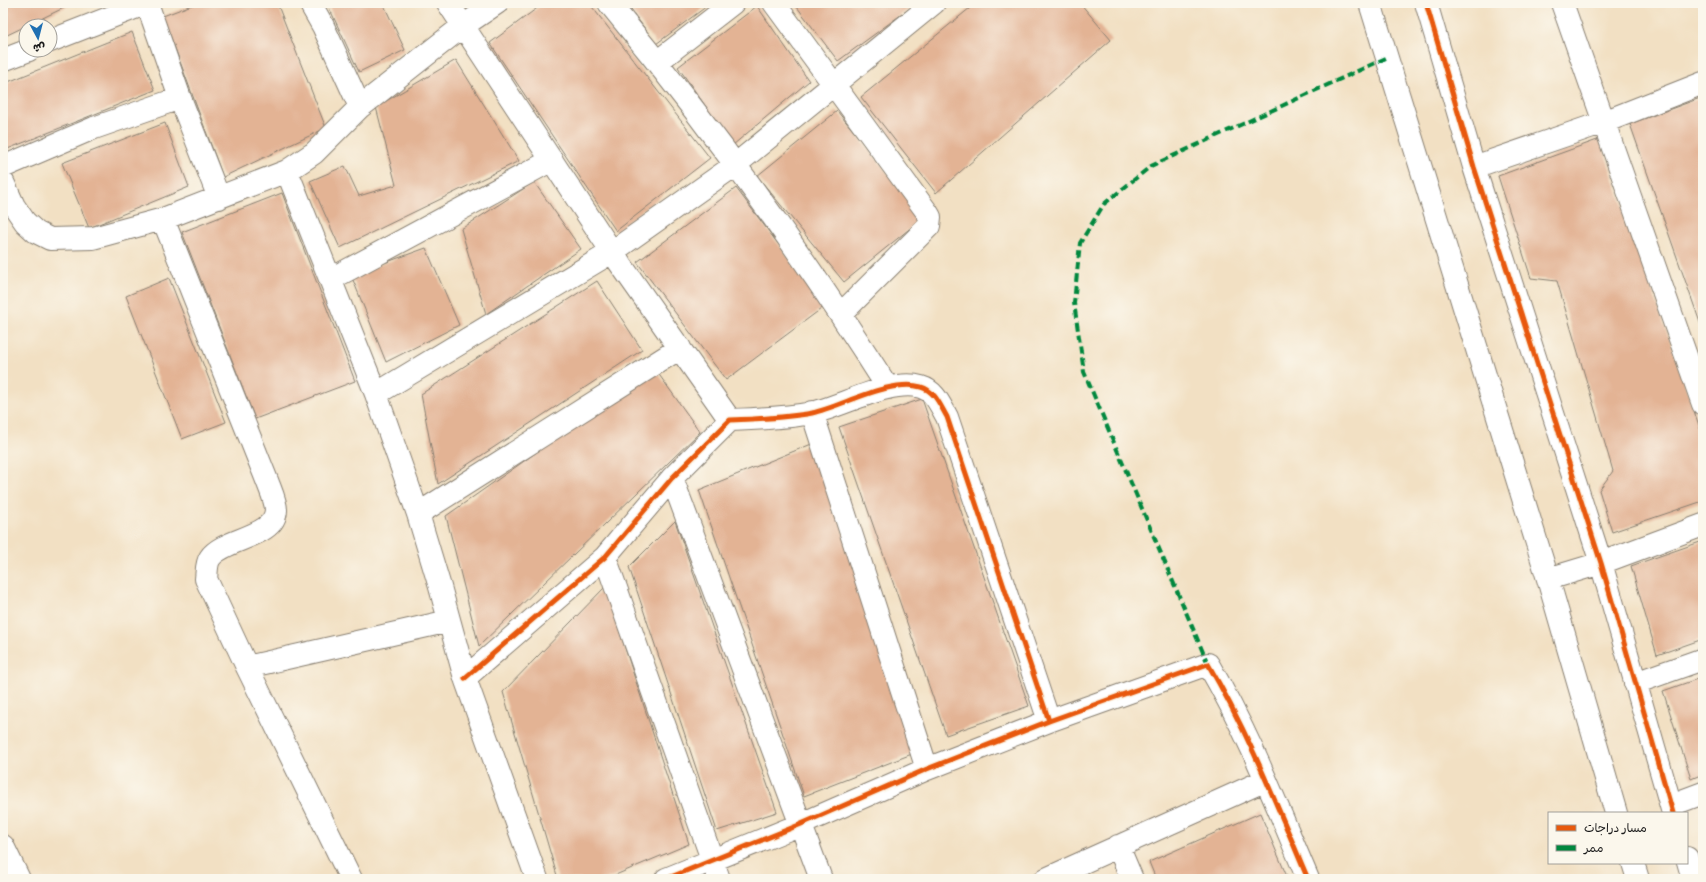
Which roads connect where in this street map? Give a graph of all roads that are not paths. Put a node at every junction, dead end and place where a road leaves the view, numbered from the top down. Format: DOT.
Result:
graph roads {
  1 [pos="147,3"];
  2 [pos="310,3"];
  3 [pos="448,3"];
  4 [pos="497,3"];
  5 [pos="609,3"];
  6 [pos="733,3"];
  7 [pos="774,3"];
  8 [pos="934,3"];
  9 [pos="1370,3"];
  10 [pos="1426,3"];
  11 [pos="1562,3"];
  12 [pos="463,26"];
  13 [pos="58,39"];
  14 [pos="18,54"];
  15 [pos="3,60"];
  16 [pos="657,62"];
  17 [pos="1703,83"];
  18 [pos="834,86"];
  19 [pos="180,98"];
  20 [pos="360,107"];
  21 [pos="1604,122"];
  22 [pos="552,160"];
  23 [pos="735,165"];
  24 [pos="3,167"];
  25 [pos="1474,167"];
  26 [pos="287,171"];
  27 [pos="3,182"];
  28 [pos="219,198"];
  29 [pos="8,209"];
  30 [pos="163,219"];
  31 [pos="612,252"];
  32 [pos="331,279"];
  33 [pos="841,314"];
  34 [pos="680,348"];
  35 [pos="888,388"];
  36 [pos="376,394"];
  37 [pos="1703,404"];
  38 [pos="812,412"];
  39 [pos="730,420"];
  40 [pos="672,478"];
  41 [pos="418,514"];
  42 [pos="1703,524"];
  43 [pos="605,557"];
  44 [pos="1601,563"];
  45 [pos="1548,579"];
  46 [pos="449,620"];
  47 [pos="1703,659"];
  48 [pos="247,667"];
  49 [pos="465,678"];
  50 [pos="1635,683"];
  51 [pos="1049,721"];
  52 [pos="928,769"];
  53 [pos="1266,780"];
  54 [pos="1703,793"];
  55 [pos="1672,809"];
  56 [pos="1616,812"];
  57 [pos="800,825"];
  58 [pos="3,846"];
  59 [pos="1118,846"];
  60 [pos="1688,862"];
  61 [pos="1633,864"];
  62 [pos="715,870"];
  63 [pos="18,879"];
  64 [pos="351,879"];
  65 [pos="537,879"];
  66 [pos="666,879"];
  67 [pos="821,879"];
  68 [pos="1046,879"];
  69 [pos="1132,879"];
  70 [pos="1308,879"];
  71 [pos="1638,879"];
  72 [pos="1693,879"];
  1 -- 13 [label="street"];
  1 -- 19 [label="street"];
  2 -- 20 [label="street"];
  3 -- 12 [label="street"];
  4 -- 12 [label="street"];
  5 -- 16 [label="street"];
  6 -- 16 [label="street"];
  7 -- 18 [label="street"];
  8 -- 18 [label="street"];
  9 -- 45 [label="street"];
  10 -- 25 [label="street"];
  11 -- 21 [label="street"];
  12 -- 20 [label="street"];
  12 -- 22 [label="street"];
  14 -- 15 [label="street"];
  16 -- 23 [label="street"];
  17 -- 21 [label="street"];
  18 -- 23 [label="street"];
  18 -- 33 [label="street"];
  19 -- 24 [label="street"];
  19 -- 28 [label="street"];
  20 -- 26 [label="street"];
  21 -- 25 [label="street"];
  21 -- 37 [label="street"];
  22 -- 31 [label="street"];
  22 -- 32 [label="street"];
  23 -- 31 [label="street"];
  23 -- 33 [label="street"];
  25 -- 44 [label="street"];
  26 -- 28 [label="street"];
  26 -- 32 [label="street"];
  27 -- 29 [label="street"];
  28 -- 30 [label="street"];
  29 -- 30 [label="street"];
  30 -- 48 [label="street"];
  31 -- 34 [label="street"];
  31 -- 36 [label="street"];
  32 -- 36 [label="street"];
  33 -- 35 [label="street"];
  34 -- 39 [label="street"];
  34 -- 41 [label="street"];
  35 -- 38 [label="street"];
  35 -- 51 [label="street"];
  36 -- 41 [label="street"];
  38 -- 39 [label="street"];
  38 -- 52 [label="street"];
  39 -- 40 [label="street"];
  40 -- 43 [label="street"];
  40 -- 57 [label="street"];
  41 -- 46 [label="street"];
  42 -- 44 [label="street"];
  43 -- 49 [label="street"];
  43 -- 62 [label="street"];
  44 -- 45 [label="street"];
  44 -- 50 [label="street"];
  45 -- 56 [label="street"];
  46 -- 48 [label="street"];
  46 -- 49 [label="street"];
  47 -- 50 [label="street"];
  48 -- 64 [label="street"];
  49 -- 65 [label="street"];
  50 -- 55 [label="street"];
  51 -- 52 [label="street"];
  51 -- 53 [label="street"];
  52 -- 57 [label="street"];
  53 -- 59 [label="street"];
  53 -- 70 [label="street"];
  54 -- 55 [label="street"];
  57 -- 62 [label="street"];
  57 -- 67 [label="street"];
  58 -- 63 [label="street"];
  59 -- 68 [label="street"];
  59 -- 69 [label="street"];
  60 -- 72 [label="street"];
  61 -- 71 [label="street"];
  62 -- 66 [label="street"];
}
